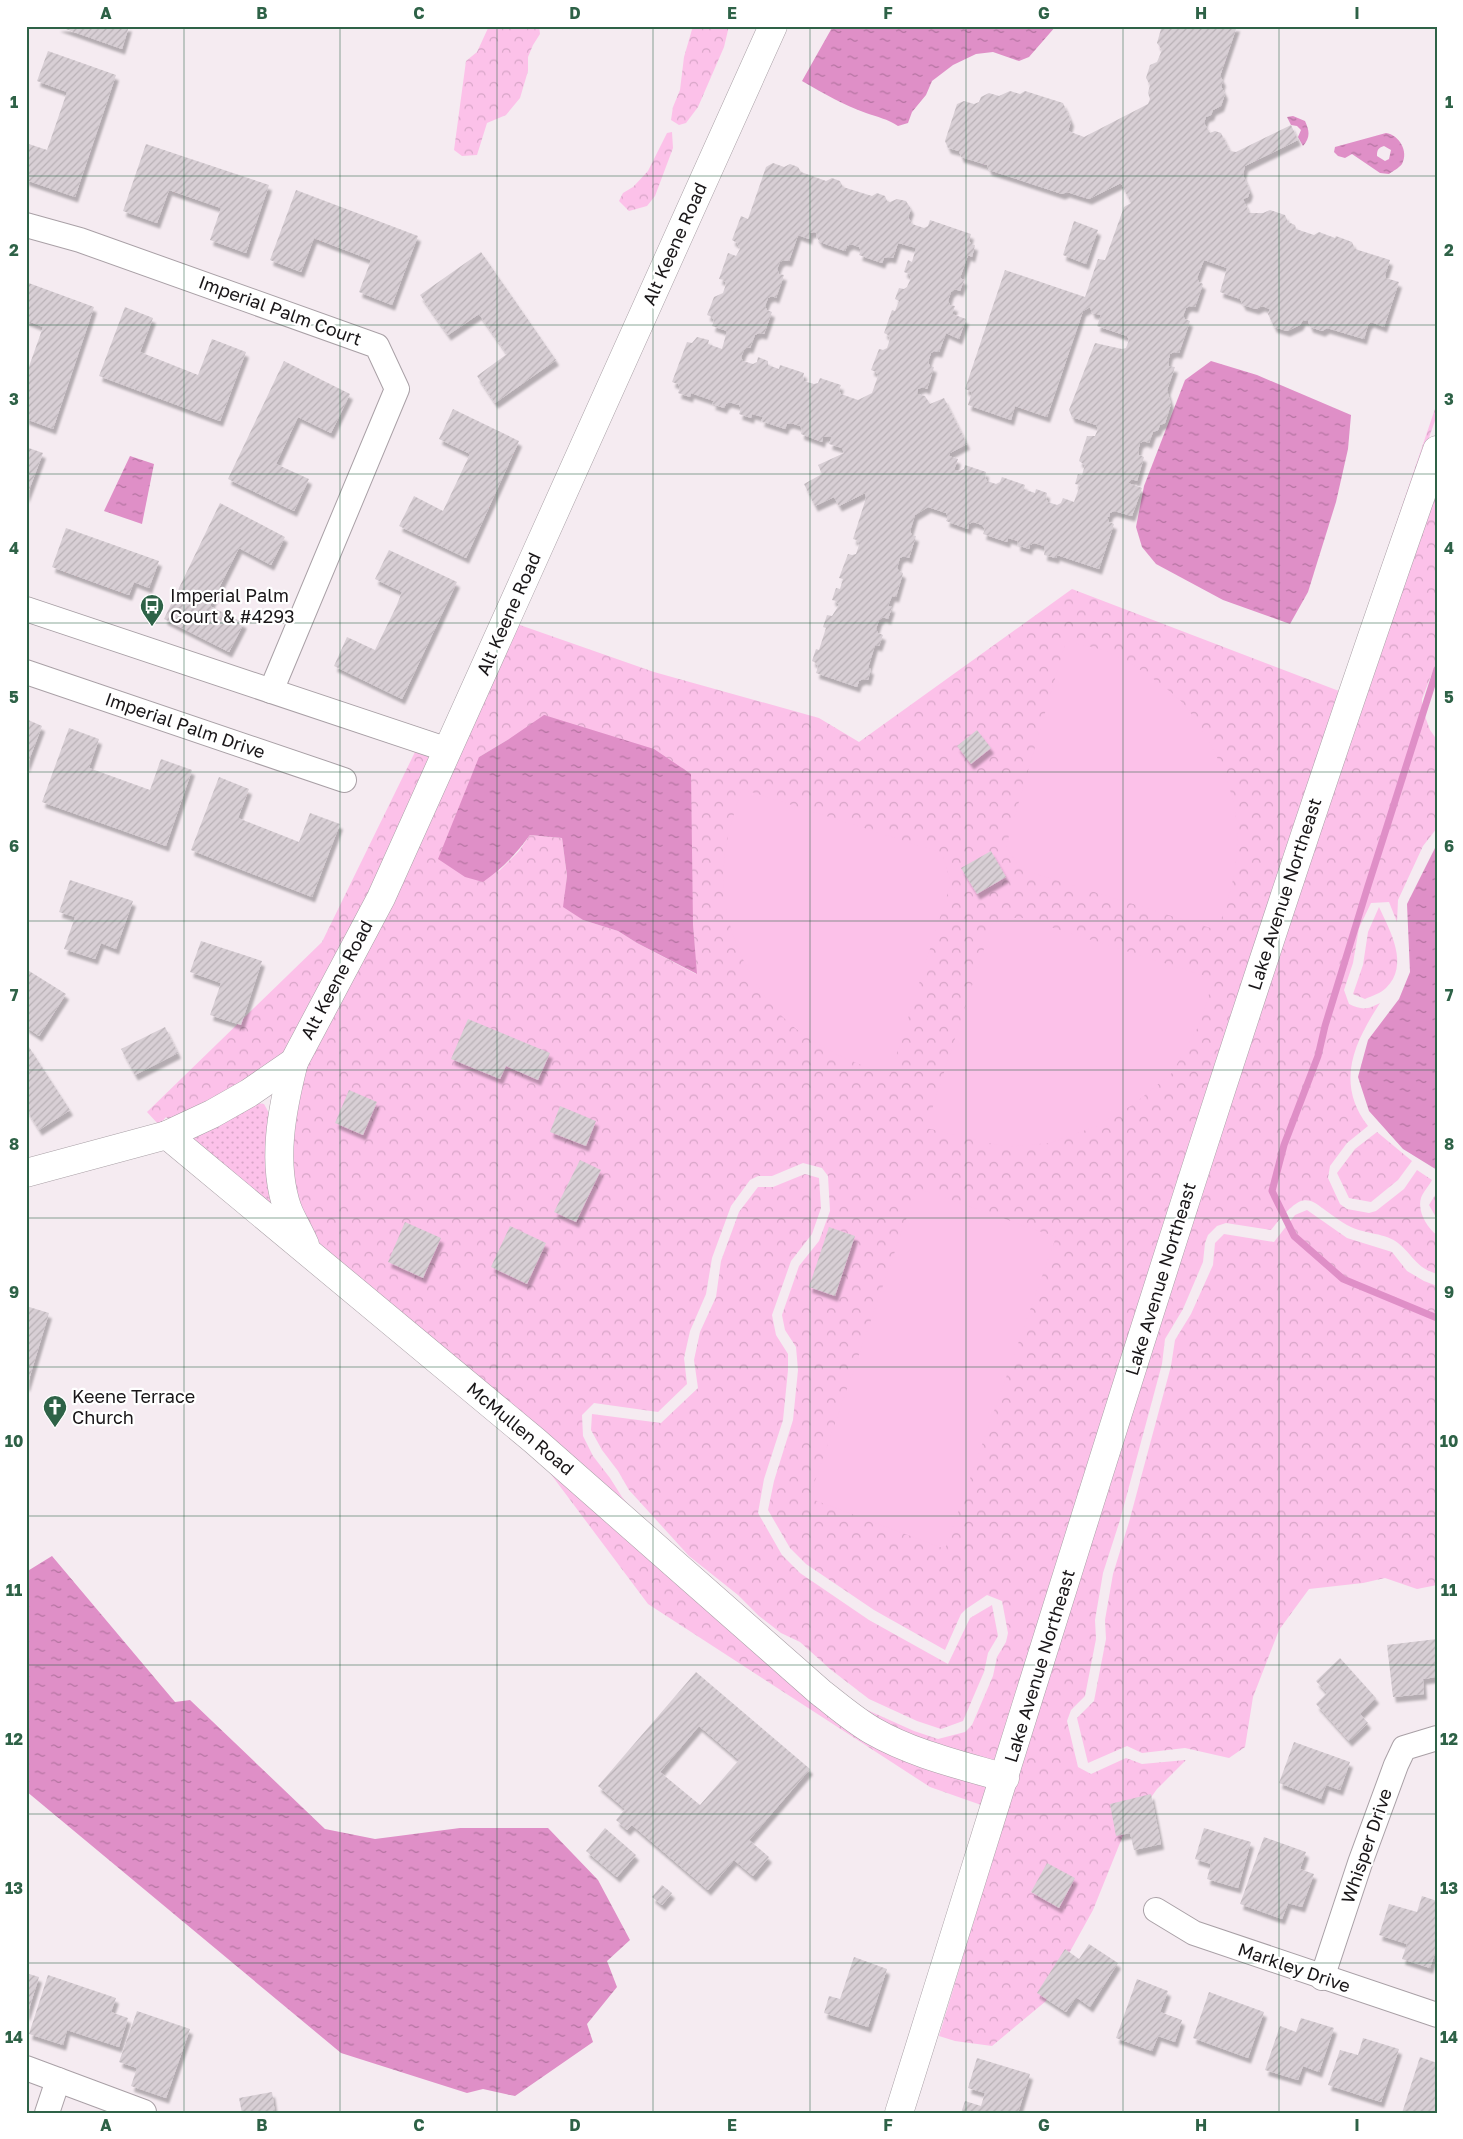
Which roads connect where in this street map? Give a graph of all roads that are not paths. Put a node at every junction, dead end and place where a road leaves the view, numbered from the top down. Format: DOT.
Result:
graph roads {
  1 [pos="773,26"];
  2 [pos="26,225"];
  3 [pos="1437,450"];
  4 [pos="26,609"];
  5 [pos="26,672"];
  6 [pos="271,691"];
  7 [pos="448,750"];
  8 [pos="344,780"];
  9 [pos="294,1062"];
  10 [pos="167,1135"];
  11 [pos="26,1173"];
  12 [pos="309,1253"];
  13 [pos="1437,1738"];
  14 [pos="1004,1778"];
  15 [pos="1156,1910"];
  16 [pos="1322,1978"];
  17 [pos="1437,2016"];
  18 [pos="26,2068"];
  19 [pos="58,2080"];
  20 [pos="144,2112"];
  21 [pos="46,2113"];
  22 [pos="899,2113"];
  1 -- 7 [label="street, Alt Keene Road"];
  2 -- 6 [label="street, Imperial Palm Court"];
  3 -- 14 [label="street, Lake Avenue Northeast"];
  4 -- 6 [label="street"];
  5 -- 8 [label="street, Imperial Palm Drive"];
  6 -- 7 [label="street"];
  7 -- 9 [label="street, Alt Keene Road"];
  9 -- 10 [label="street, Alt Keene Road"];
  9 -- 12 [label="street"];
  10 -- 11 [label="street"];
  10 -- 12 [label="street, McMullen Road"];
  12 -- 14 [label="street, McMullen Road"];
  13 -- 16 [label="street, Whisper Drive"];
  14 -- 22 [label="street, Lake Avenue Northeast"];
  15 -- 16 [label="street, Markley Drive"];
  16 -- 17 [label="street, Markley Drive"];
  18 -- 19 [label="street"];
  19 -- 20 [label="street"];
  19 -- 21 [label="street"];
}
